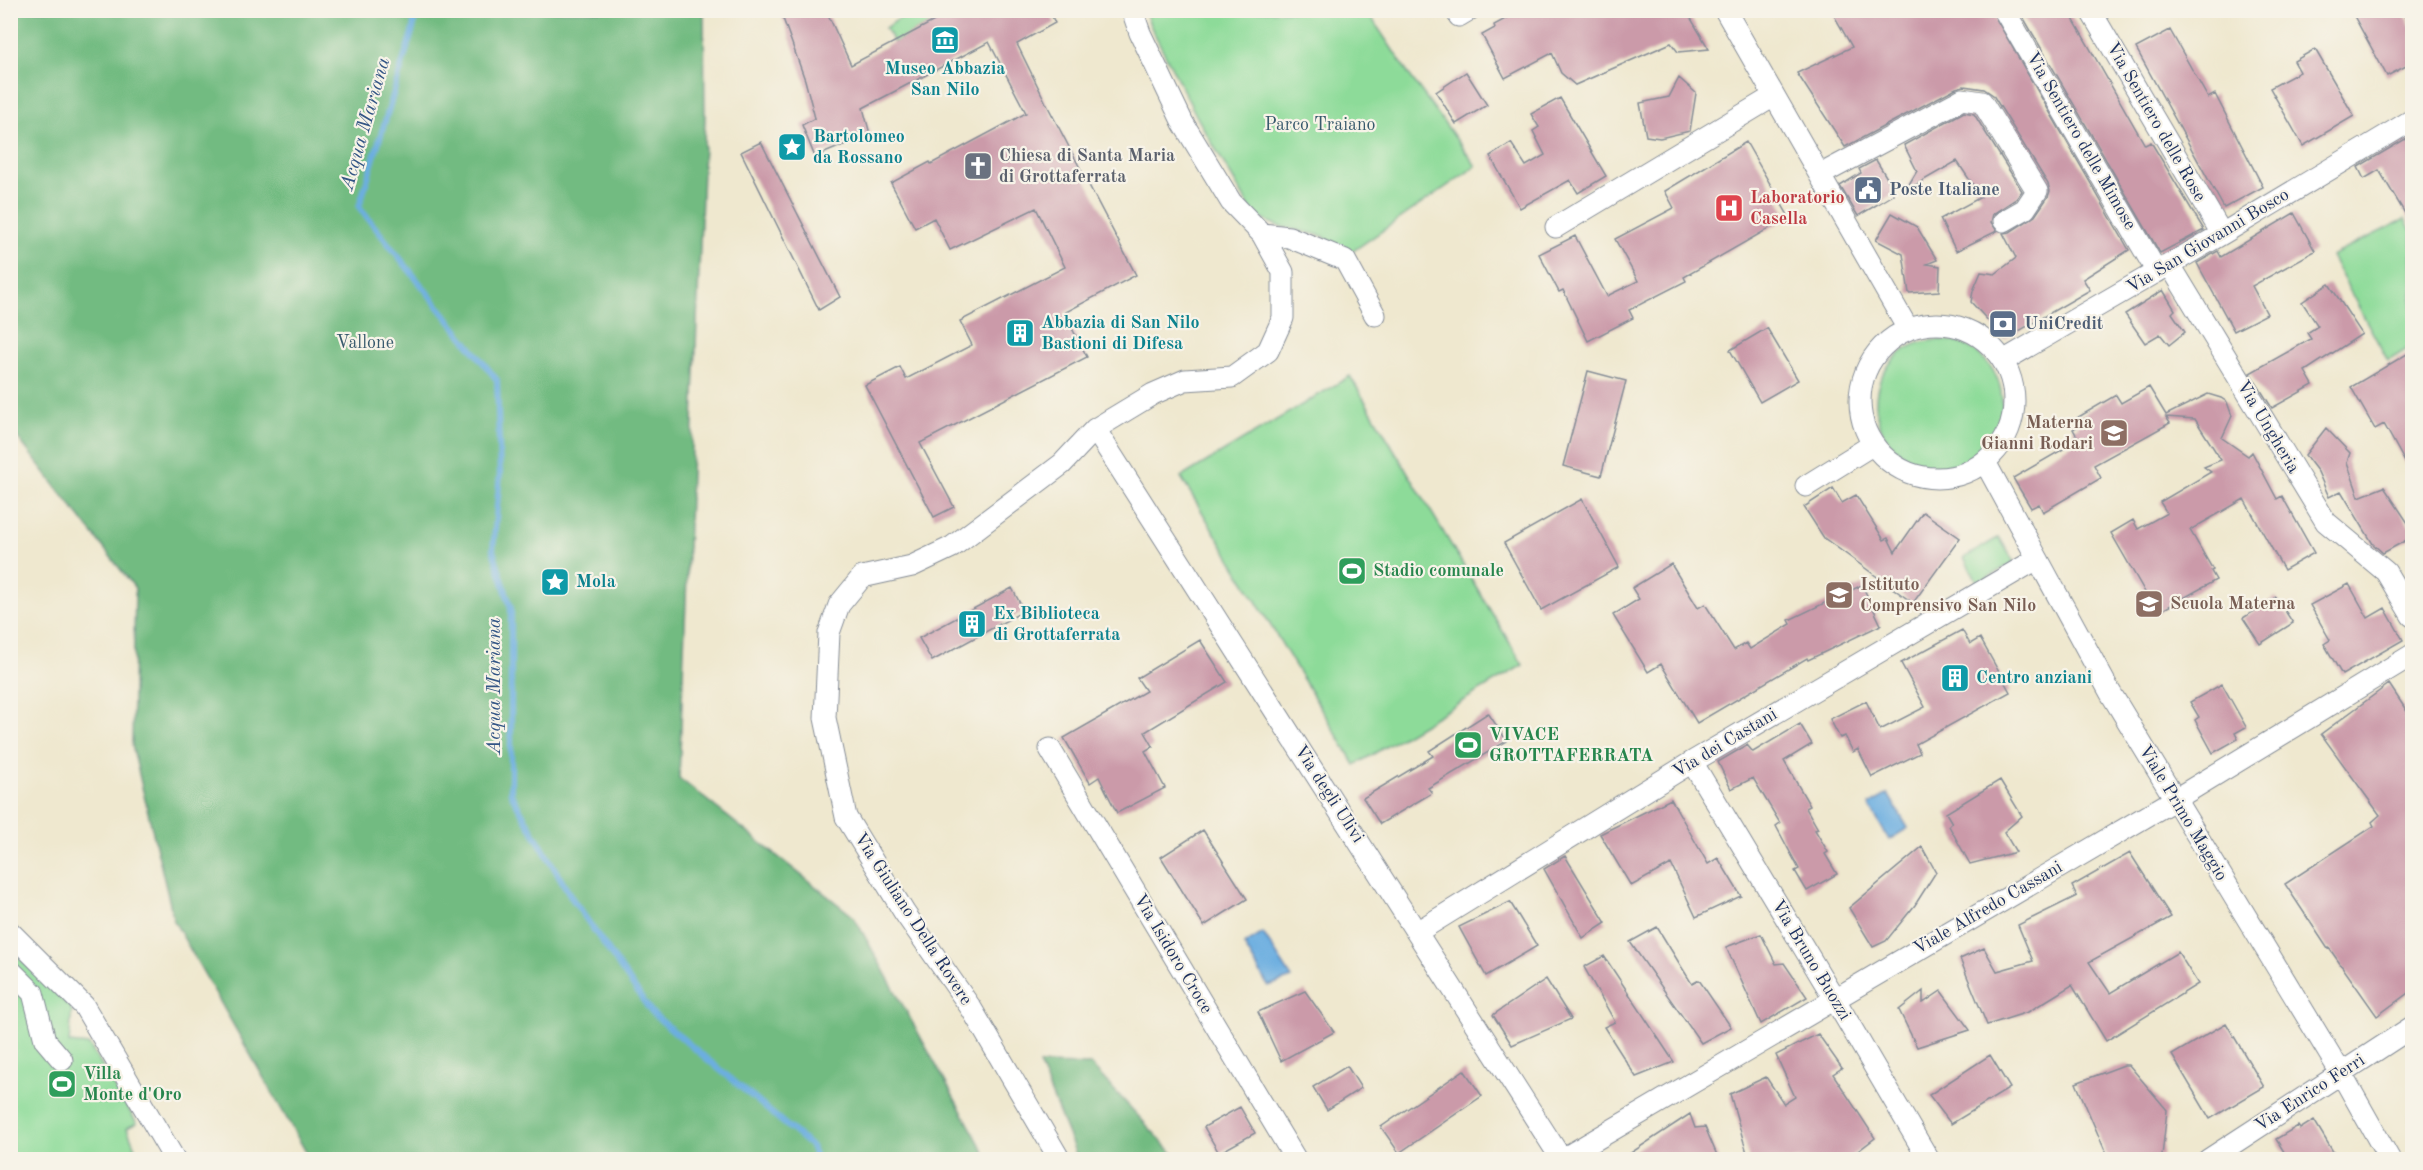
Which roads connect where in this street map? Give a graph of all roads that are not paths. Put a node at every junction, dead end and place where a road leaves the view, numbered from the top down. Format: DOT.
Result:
graph roads {
  1 [pos="1132,10"];
  2 [pos="1725,10"];
  3 [pos="2004,10"];
  4 [pos="2090,10"];
  5 [pos="1774,96"];
  6 [pos="2412,120"];
  7 [pos="1820,175"];
  8 [pos="2004,221"];
  9 [pos="1556,227"];
  10 [pos="1262,234"];
  11 [pos="2222,234"];
  12 [pos="2164,268"];
  13 [pos="1375,315"];
  14 [pos="1908,329"];
  15 [pos="2003,361"];
  16 [pos="1095,429"];
  17 [pos="1872,445"];
  18 [pos="1985,462"];
  19 [pos="1806,486"];
  20 [pos="2037,558"];
  21 [pos="2412,616"];
  22 [pos="2412,655"];
  23 [pos="1050,749"];
  24 [pos="1692,762"];
  25 [pos="2174,800"];
  26 [pos="10,932"];
  27 [pos="1417,933"];
  28 [pos="10,970"];
  29 [pos="1834,998"];
  30 [pos="2412,1026"];
  31 [pos="62,1060"];
  32 [pos="2340,1073"];
  33 [pos="1562,1159"];
  34 [pos="175,1160"];
  35 [pos="1060,1160"];
  36 [pos="1296,1160"];
  37 [pos="1929,1160"];
  38 [pos="2208,1160"];
  39 [pos="2390,1160"];
  1 -- 10 [label="street"];
  2 -- 5 [label="street"];
  3 -- 12 [label="street, Via Sentiero delle Mimose"];
  4 -- 11 [label="street, Via Sentiero delle Rose"];
  5 -- 7 [label="street"];
  5 -- 9 [label="street"];
  6 -- 11 [label="street, Via San Giovanni Bosco"];
  7 -- 8 [label="street"];
  7 -- 14 [label="street"];
  10 -- 13 [label="street"];
  10 -- 16 [label="street"];
  11 -- 12 [label="street, Via San Giovanni Bosco"];
  12 -- 15 [label="street, Via San Giovanni Bosco"];
  12 -- 21 [label="street, Via Ungheria"];
  14 -- 15 [label="street"];
  14 -- 17 [label="street"];
  15 -- 18 [label="street"];
  16 -- 27 [label="street, Via degli Ulivi"];
  16 -- 35 [label="street, Via Giuliano Della Rovere"];
  17 -- 18 [label="street"];
  17 -- 19 [label="street"];
  18 -- 20 [label="street, Viale Primo Maggio"];
  20 -- 24 [label="street, Via dei Castani"];
  20 -- 25 [label="street, Viale Primo Maggio"];
  22 -- 25 [label="street, Viale Alfredo Cassani"];
  23 -- 36 [label="street, Via Isidoro Croce"];
  24 -- 27 [label="street, Via dei Castani"];
  24 -- 29 [label="street, Via Bruno Buozzi"];
  25 -- 29 [label="street, Viale Alfredo Cassani"];
  25 -- 32 [label="street, Viale Primo Maggio"];
  26 -- 34 [label="street"];
  27 -- 33 [label="street, Via degli Ulivi"];
  28 -- 31 [label="street"];
  29 -- 33 [label="street, Viale Alfredo Cassani"];
  29 -- 37 [label="street, Via Bruno Buozzi"];
  30 -- 32 [label="street, Via Enrico Ferri"];
  32 -- 38 [label="street, Via Enrico Ferri"];
  32 -- 39 [label="street, Viale Primo Maggio"];
}
